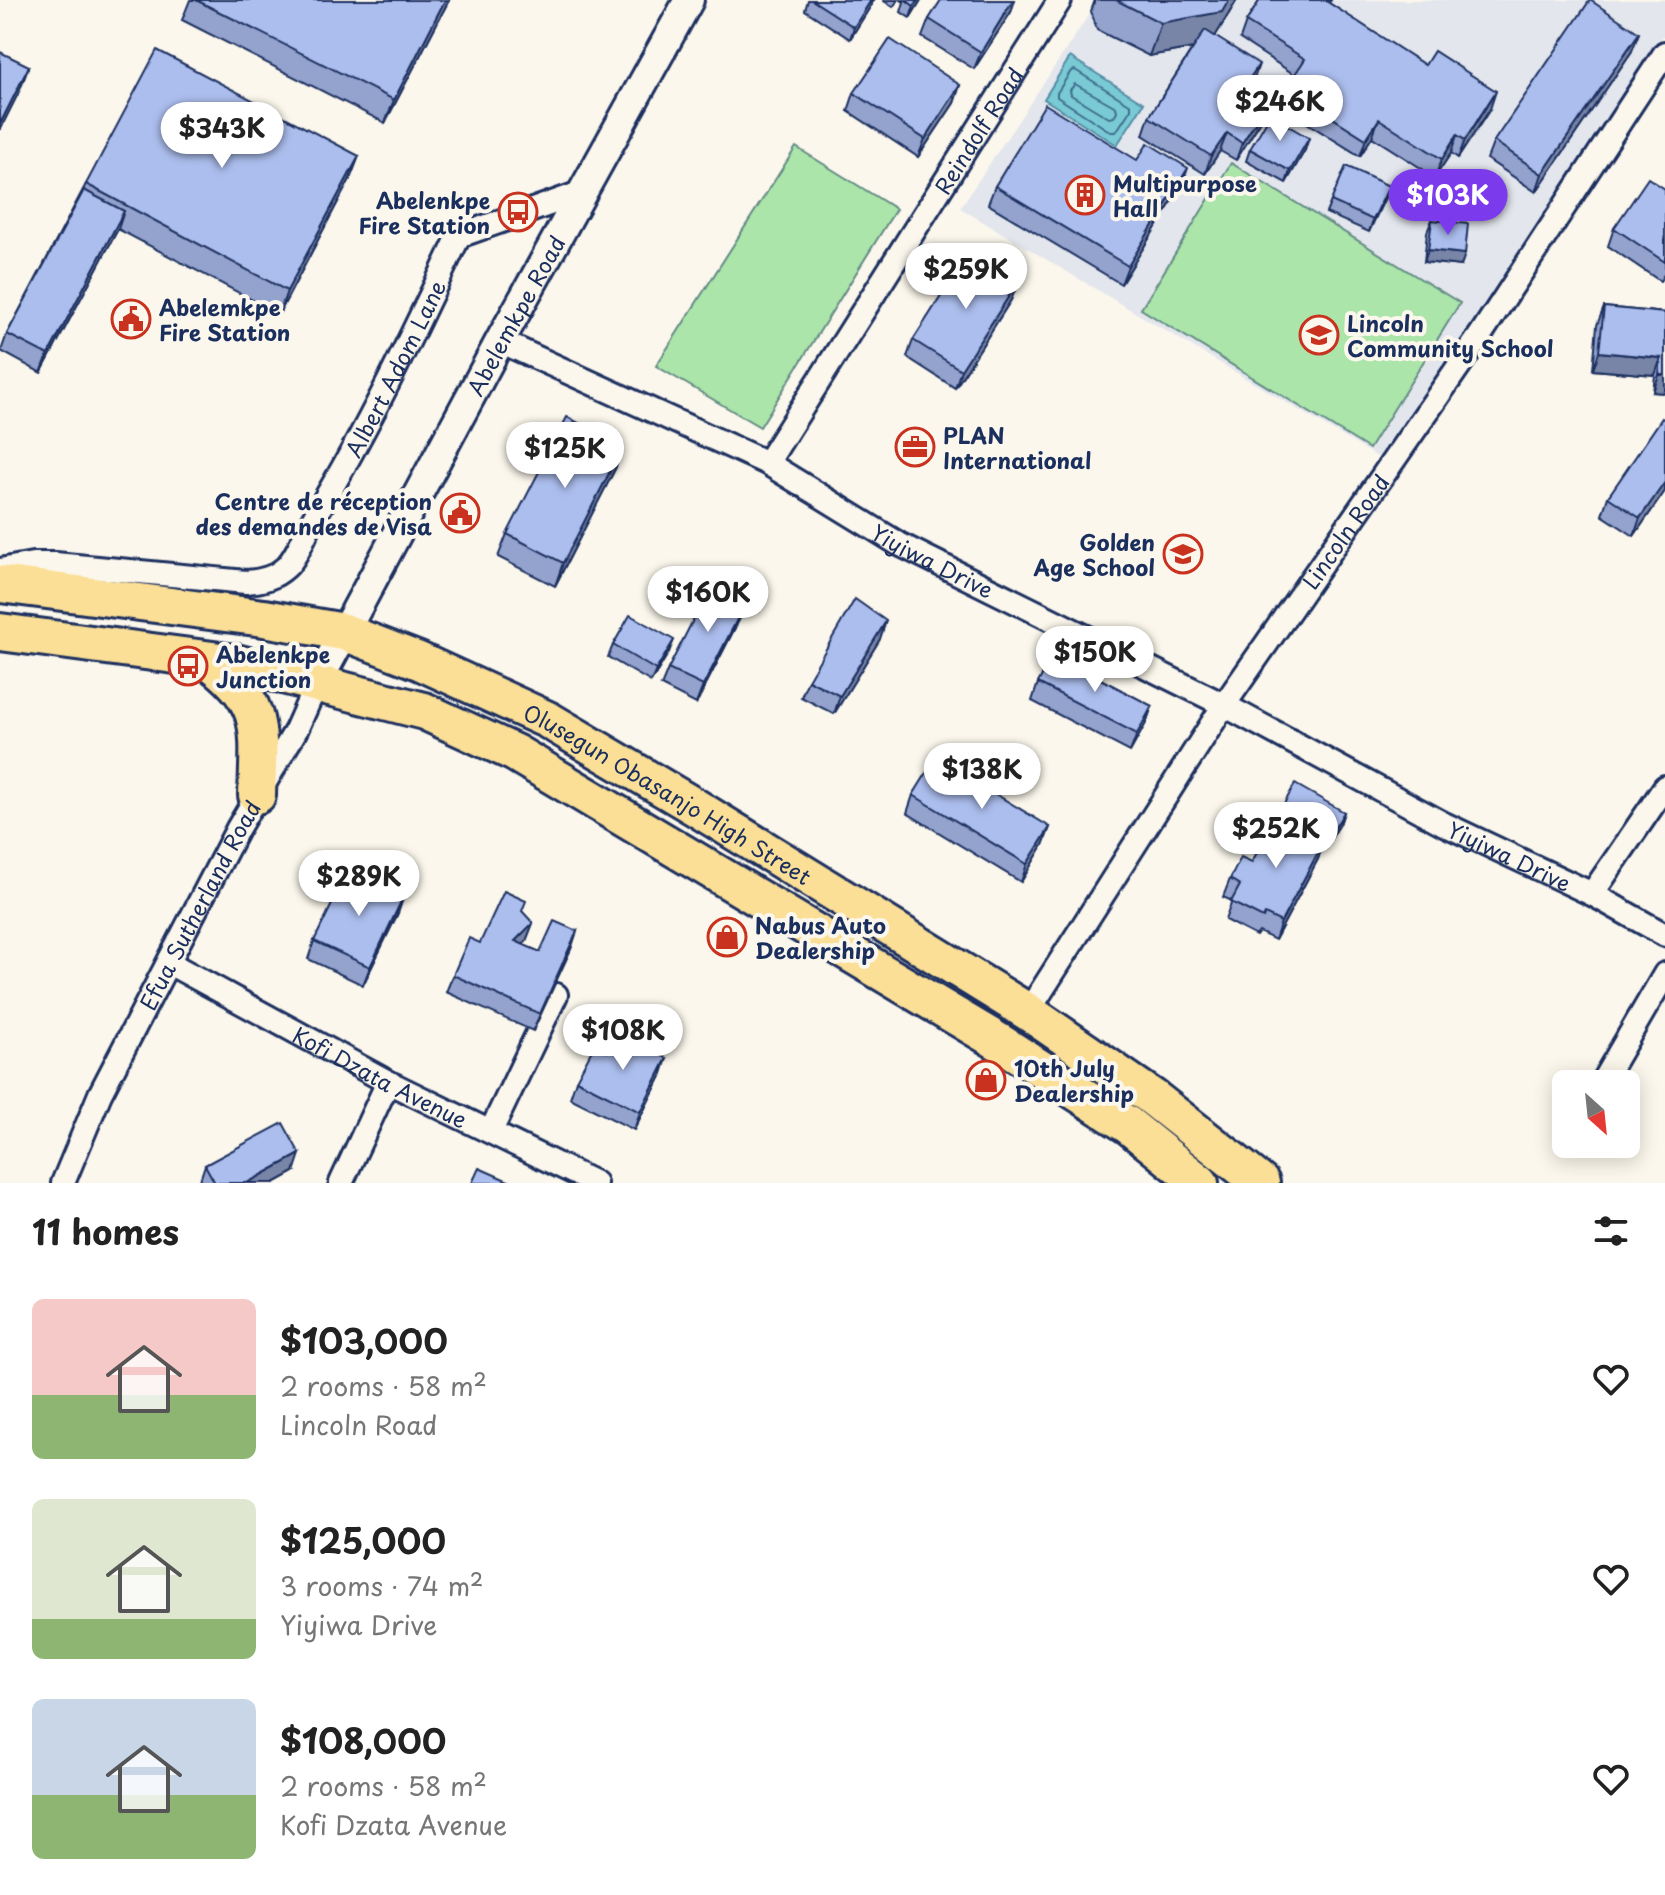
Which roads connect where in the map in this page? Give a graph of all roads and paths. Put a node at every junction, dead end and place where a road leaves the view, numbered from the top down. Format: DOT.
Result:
graph roads {
  1 [pos="689,0"];
  2 [pos="1060,0"];
  3 [pos="1665,53"];
  4 [pos="583,192"];
  5 [pos="500,341"];
  6 [pos="767,463"];
  7 [pos="0,570"];
  8 [pos="0,584"];
  9 [pos="0,632"];
  10 [pos="344,632"];
  11 [pos="208,660"];
  12 [pos="316,685"];
  13 [pos="1224,705"];
  14 [pos="1665,787"];
  15 [pos="257,795"];
  16 [pos="1592,894"];
  17 [pos="1665,935"];
  18 [pos="169,963"];
  19 [pos="1665,974"];
  20 [pos="556,995"];
  21 [pos="1028,1012"];
  22 [pos="1609,1070"];
  23 [pos="388,1082"];
  24 [pos="491,1131"];
  25 [pos="63,1183"];
  26 [pos="341,1183"];
  27 [pos="595,1183"];
  28 [pos="1200,1183"];
  29 [pos="1261,1183"];
  1 -- 4 [label="street, Abelemkpe Road"];
  2 -- 6 [label="street, Reindolf Road"];
  3 -- 13 [label="street, Lincoln Road"];
  4 -- 5 [label="street, Abelemkpe Road"];
  4 -- 7 [label="street, Albert Adom Lane"];
  5 -- 6 [label="street, Yiyiwa Drive"];
  5 -- 10 [label="street, Abelemkpe Road"];
  6 -- 13 [label="street, Yiyiwa Drive"];
  8 -- 10 [label="main road, Olusegun Obasanjo High Street"];
  9 -- 11 [label="main road, Olusegun Obasanjo High Street"];
  10 -- 12 [label="street, Efua Sutherland Road"];
  10 -- 21 [label="main road, Olusegun Obasanjo High Street"];
  11 -- 12 [label="main road, Olusegun Obasanjo High Street"];
  11 -- 15 [label="main road"];
  12 -- 15 [label="street, Efua Sutherland Road"];
  12 -- 28 [label="main road, Olusegun Obasanjo High Street"];
  13 -- 16 [label="street, Yiyiwa Drive"];
  13 -- 21 [label="street, Lincoln Road"];
  14 -- 16 [label="street"];
  15 -- 18 [label="street, Efua Sutherland Road"];
  16 -- 17 [label="street, Yiyiwa Drive"];
  18 -- 23 [label="street, Kofi Dzata Avenue"];
  18 -- 25 [label="street, Efua Sutherland Road"];
  19 -- 22 [label="street"];
  20 -- 24 [label="street"];
  21 -- 29 [label="main road, Olusegun Obasanjo High Street"];
  23 -- 24 [label="street, Kofi Dzata Avenue"];
  23 -- 26 [label="street"];
  24 -- 27 [label="street, Kofi Dzata Avenue"];
}
